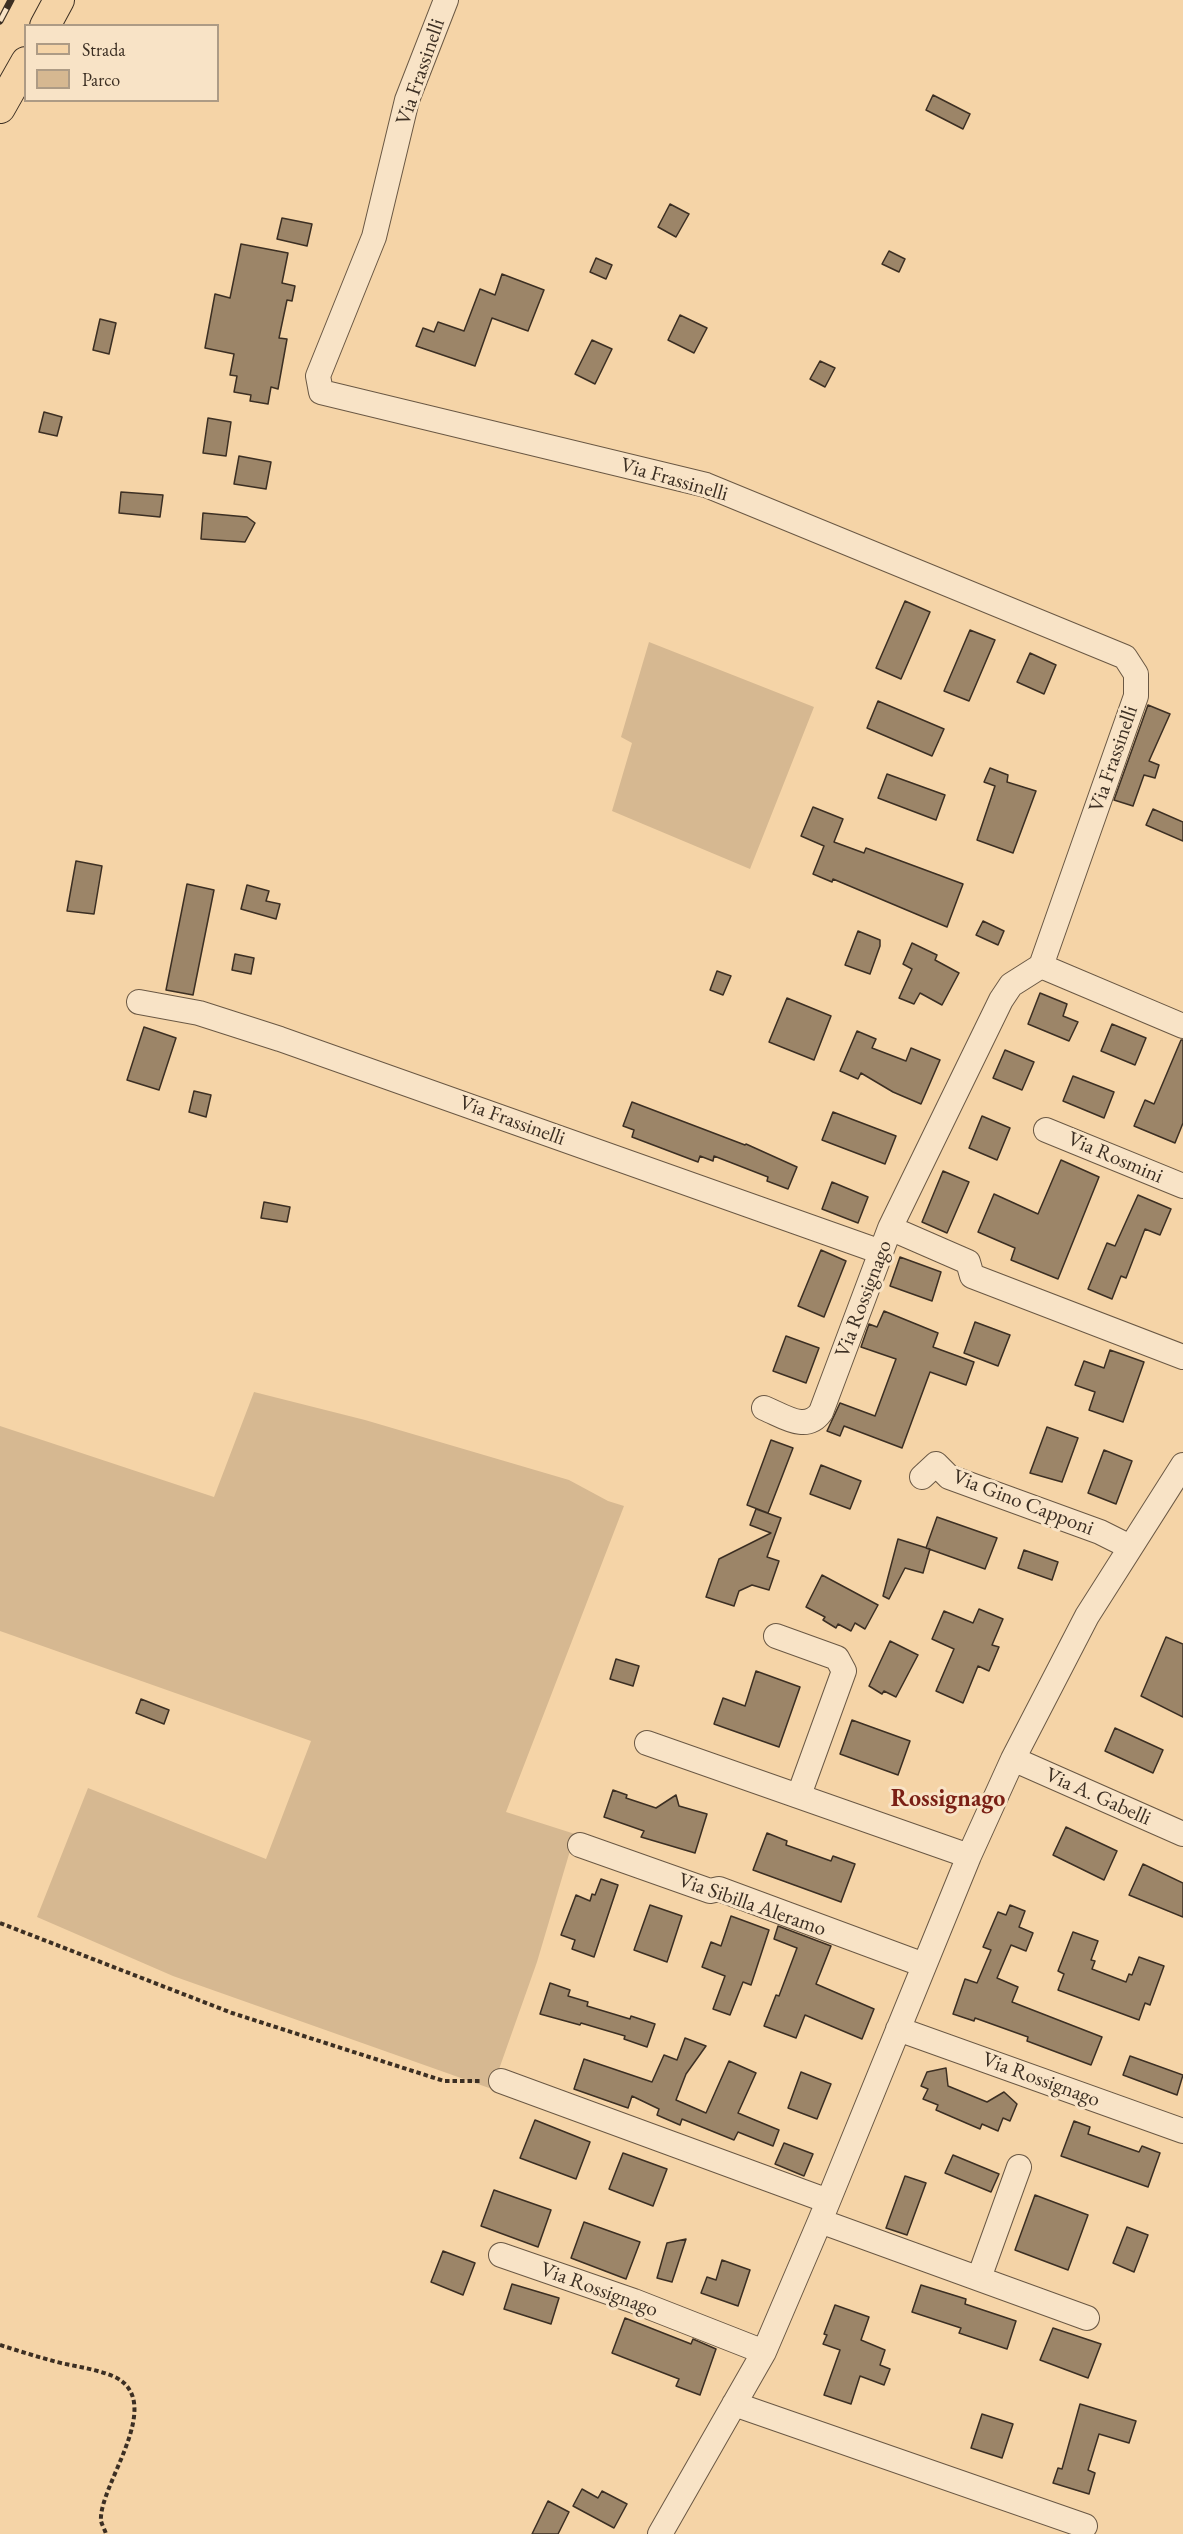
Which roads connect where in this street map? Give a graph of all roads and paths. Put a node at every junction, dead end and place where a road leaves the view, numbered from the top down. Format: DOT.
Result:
graph roads {
  1 [pos="59,0"];
  2 [pos="446,0"];
  3 [pos="46,24"];
  4 [pos="24,66"];
  5 [pos="0,108"];
  6 [pos="1041,966"];
  7 [pos="140,1002"];
  8 [pos="1183,1026"];
  9 [pos="1046,1130"];
  10 [pos="1183,1186"];
  11 [pos="891,1228"];
  12 [pos="881,1252"];
  13 [pos="1183,1357"];
  14 [pos="764,1408"];
  15 [pos="1183,1465"];
  16 [pos="922,1477"];
  17 [pos="1130,1547"];
  18 [pos="776,1636"];
  19 [pos="647,1743"];
  20 [pos="1013,1759"];
  21 [pos="798,1795"];
  22 [pos="1183,1834"];
  23 [pos="580,1845"];
  24 [pos="969,1856"];
  25 [pos="0,1923"];
  26 [pos="924,1965"];
  27 [pos="898,2029"];
  28 [pos="501,2081"];
  29 [pos="1183,2132"];
  30 [pos="1019,2167"];
  31 [pos="824,2211"];
  32 [pos="501,2255"];
  33 [pos="979,2278"];
  34 [pos="1087,2318"];
  35 [pos="0,2345"];
  36 [pos="764,2352"];
  37 [pos="734,2404"];
  38 [pos="1085,2526"];
  39 [pos="106,2534"];
  40 [pos="660,2534"];
  1 -- 3 [label="main road"];
  2 -- 6 [label="street, Via Frassinelli"];
  4 -- 5 [label="main road"];
  6 -- 8 [label="street"];
  6 -- 11 [label="street"];
  7 -- 12 [label="street, Via Frassinelli"];
  9 -- 10 [label="street, Via Rosmini"];
  11 -- 12 [label="street, Via Rossignago"];
  11 -- 13 [label="street, Via Rossignago"];
  12 -- 14 [label="street, Via Rossignago"];
  15 -- 17 [label="street"];
  16 -- 17 [label="street, Via Gino Capponi"];
  17 -- 20 [label="street"];
  18 -- 21 [label="street"];
  19 -- 21 [label="street"];
  20 -- 22 [label="street, Via A. Gabelli"];
  20 -- 24 [label="street"];
  21 -- 24 [label="street"];
  23 -- 26 [label="street, Via Sibilla Aleramo"];
  24 -- 26 [label="street"];
  25 -- 28 [label="path"];
  26 -- 27 [label="street"];
  27 -- 29 [label="street, Via Rossignago"];
  27 -- 31 [label="street"];
  28 -- 31 [label="street"];
  30 -- 33 [label="street"];
  31 -- 33 [label="street"];
  31 -- 36 [label="street"];
  32 -- 36 [label="street, Via Rossignago"];
  33 -- 34 [label="street"];
  35 -- 39 [label="path"];
  36 -- 37 [label="street"];
  37 -- 38 [label="street"];
  37 -- 40 [label="street"];
}
